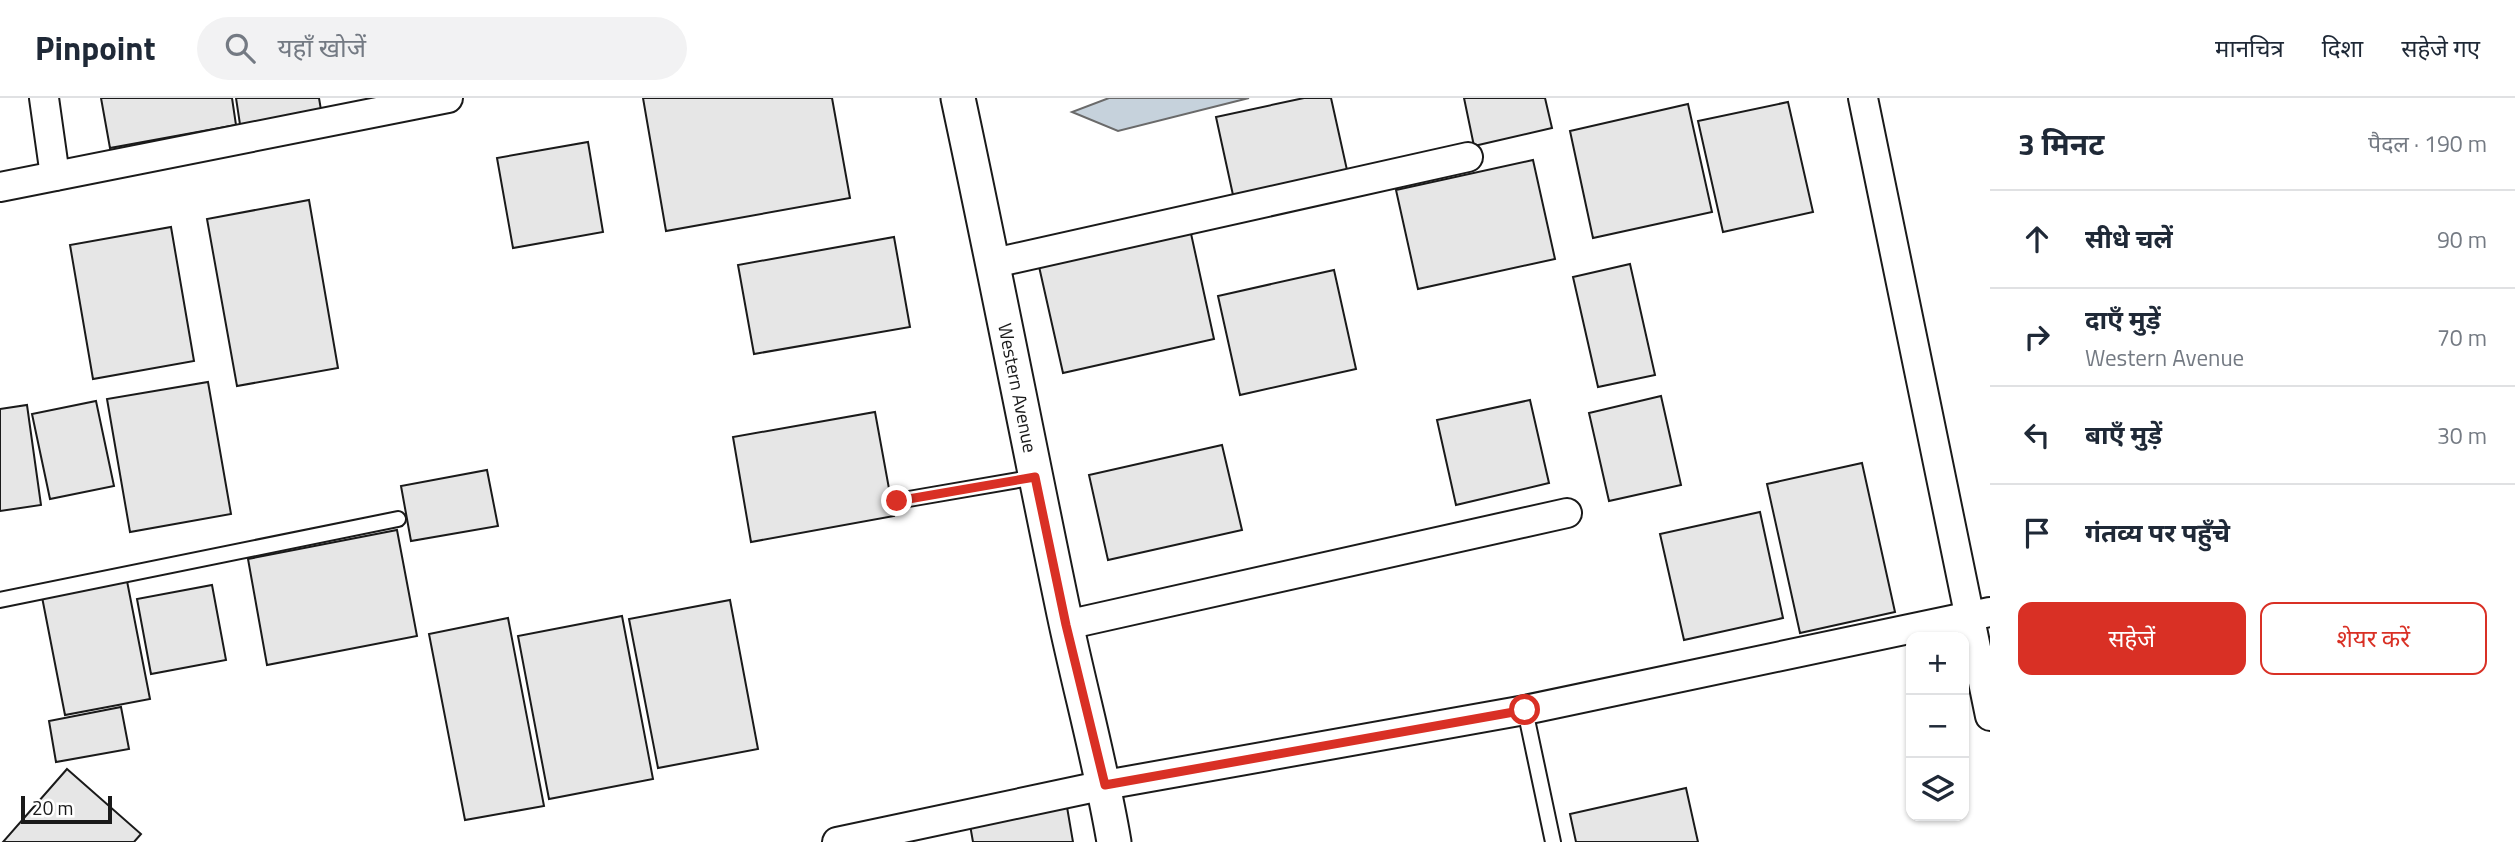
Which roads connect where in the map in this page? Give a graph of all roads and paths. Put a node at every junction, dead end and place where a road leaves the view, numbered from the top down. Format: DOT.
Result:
graph roads {
  1 [pos="44,98"];
  2 [pos="449,98"];
  3 [pos="958,98"];
  4 [pos="1863,98"];
  5 [pos="1468,157"];
  6 [pos="55,176"];
  7 [pos="0,187"];
  8 [pos="994,263"];
  9 [pos="1035,477"];
  10 [pos="897,501"];
  11 [pos="1567,513"];
  12 [pos="398,519"];
  13 [pos="0,600"];
  14 [pos="1980,614"];
  15 [pos="1066,625"];
  16 [pos="1525,710"];
  17 [pos="1990,716"];
  18 [pos="1105,785"];
  19 [pos="837,842"];
  20 [pos="1114,842"];
  21 [pos="1553,842"];
  1 -- 6 [label="street"];
  2 -- 6 [label="street"];
  3 -- 8 [label="street, Western Avenue"];
  4 -- 14 [label="street"];
  5 -- 8 [label="street"];
  6 -- 7 [label="street"];
  8 -- 9 [label="street, Western Avenue"];
  9 -- 10 [label="lane"];
  9 -- 15 [label="street, Western Avenue"];
  11 -- 15 [label="street"];
  12 -- 13 [label="lane"];
  14 -- 16 [label="street"];
  14 -- 17 [label="street"];
  15 -- 18 [label="street, Western Avenue"];
  16 -- 18 [label="street"];
  16 -- 21 [label="lane"];
  18 -- 19 [label="street"];
  18 -- 20 [label="street, Western Avenue"];
}
